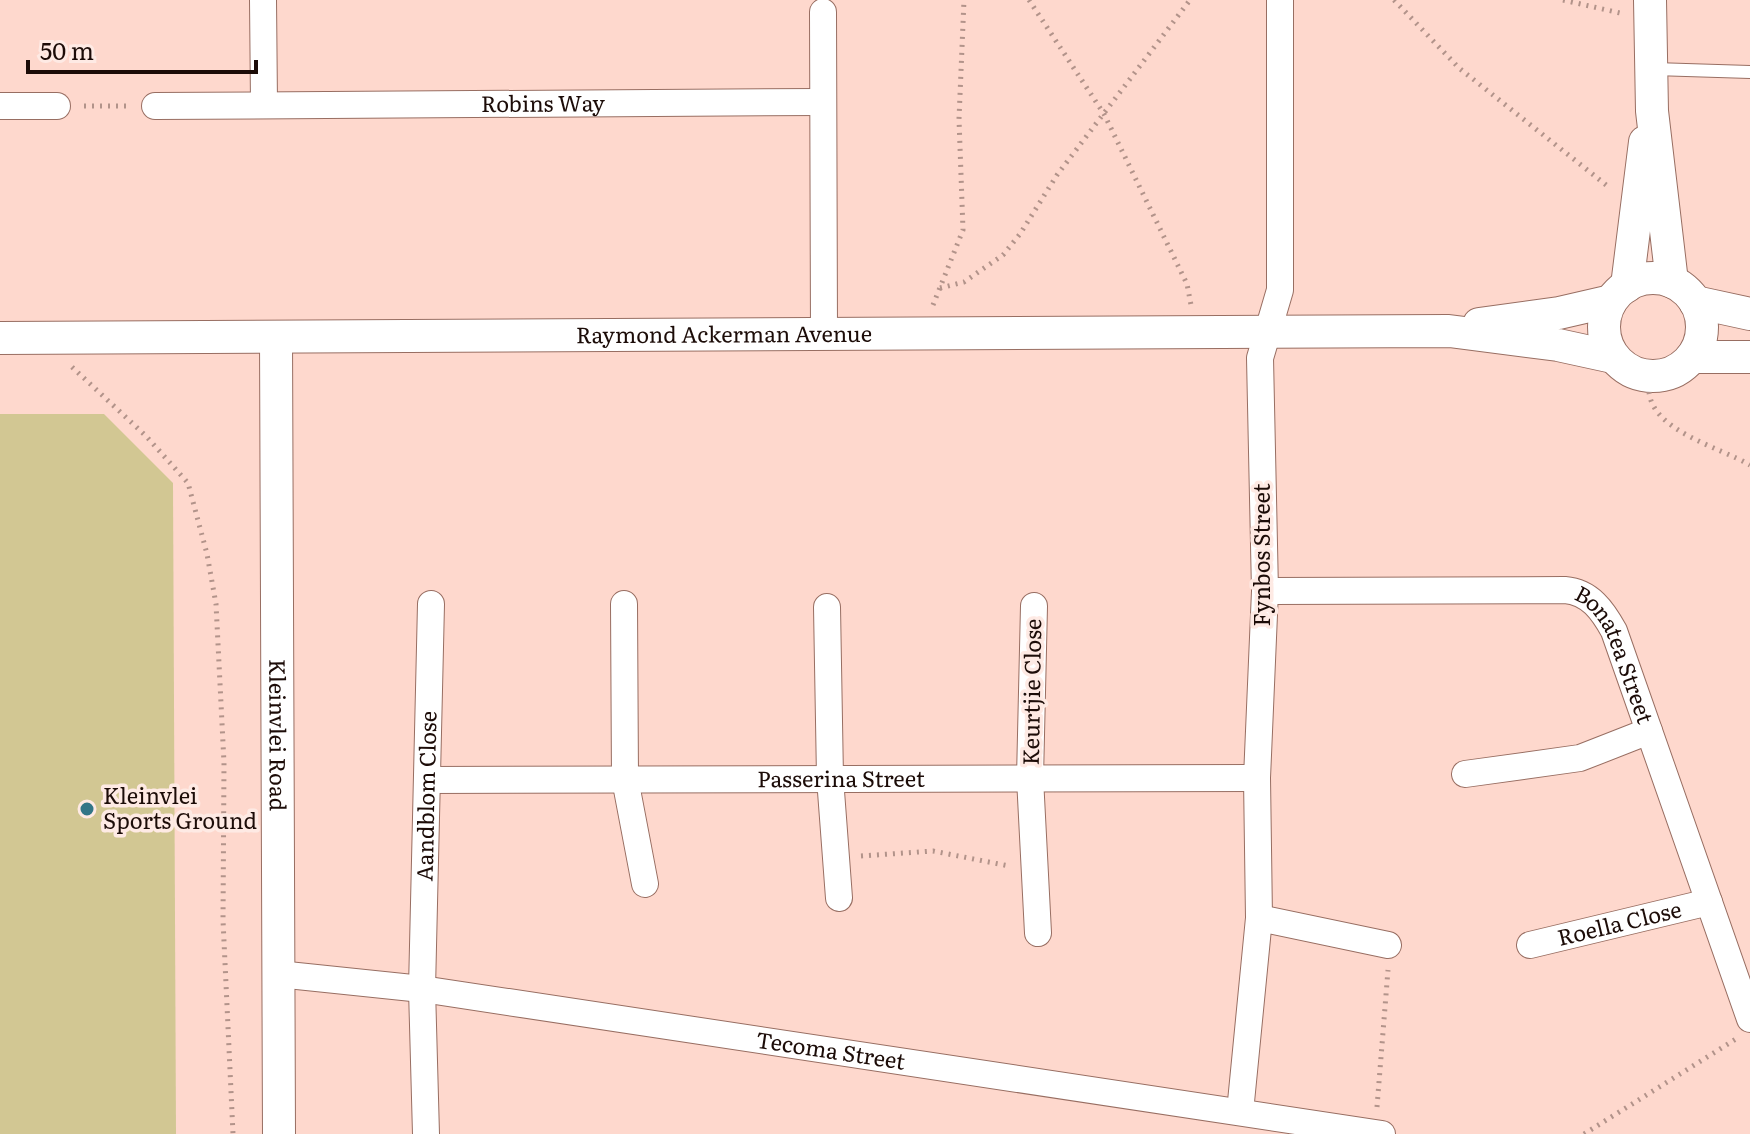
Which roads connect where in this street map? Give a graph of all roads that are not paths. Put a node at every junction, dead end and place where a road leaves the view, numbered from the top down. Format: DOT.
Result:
graph roads {
  1 [pos="263,0"];
  2 [pos="1280,0"];
  3 [pos="1639,7"];
  4 [pos="823,12"];
  5 [pos="1651,69"];
  6 [pos="1750,72"];
  7 [pos="821,102"];
  8 [pos="264,103"];
  9 [pos="0,106"];
  10 [pos="57,106"];
  11 [pos="155,106"];
  12 [pos="1652,111"];
  13 [pos="1683,292"];
  14 [pos="1619,293"];
  15 [pos="1750,314"];
  16 [pos="1268,330"];
  17 [pos="1449,331"];
  18 [pos="824,332"];
  19 [pos="276,337"];
  20 [pos="0,338"];
  21 [pos="1613,357"];
  22 [pos="1692,357"];
  23 [pos="1750,357"];
  24 [pos="1265,591"];
  25 [pos="431,604"];
  26 [pos="624,604"];
  27 [pos="1034,606"];
  28 [pos="827,607"];
  29 [pos="1649,731"];
  30 [pos="1465,774"];
  31 [pos="830,778"];
  32 [pos="1030,778"];
  33 [pos="1257,778"];
  34 [pos="625,779"];
  35 [pos="427,780"];
  36 [pos="645,884"];
  37 [pos="839,898"];
  38 [pos="1709,902"];
  39 [pos="1259,918"];
  40 [pos="1038,933"];
  41 [pos="1388,945"];
  42 [pos="1530,945"];
  43 [pos="278,974"];
  44 [pos="422,989"];
  45 [pos="1750,1019"];
  46 [pos="1240,1112"];
  47 [pos="1377,1133"];
  48 [pos="279,1134"];
  49 [pos="426,1134"];
  1 -- 8 [label="street"];
  2 -- 16 [label="street, Fynbos Street"];
  3 -- 5 [label="street"];
  4 -- 7 [label="street"];
  5 -- 6 [label="lane"];
  5 -- 12 [label="street"];
  7 -- 8 [label="street, Robins Way"];
  7 -- 18 [label="street"];
  8 -- 11 [label="street, Robins Way"];
  9 -- 10 [label="street"];
  12 -- 13 [label="street"];
  12 -- 14 [label="street"];
  13 -- 14 [label="street"];
  13 -- 15 [label="street"];
  13 -- 22 [label="street"];
  14 -- 17 [label="street, Raymond Ackerman Avenue"];
  14 -- 21 [label="street"];
  16 -- 17 [label="street, Raymond Ackerman Avenue"];
  16 -- 18 [label="street, Raymond Ackerman Avenue"];
  16 -- 24 [label="street, Fynbos Street"];
  17 -- 21 [label="street, Raymond Ackerman Avenue"];
  18 -- 19 [label="street, Raymond Ackerman Avenue"];
  19 -- 20 [label="street, Raymond Ackerman Avenue"];
  19 -- 43 [label="street, Kleinvlei Road"];
  21 -- 22 [label="street"];
  22 -- 23 [label="street"];
  24 -- 29 [label="street, Bonatea Street"];
  24 -- 33 [label="street, Fynbos Street"];
  25 -- 35 [label="street, Aandblom Close"];
  26 -- 34 [label="street"];
  27 -- 32 [label="street, Keurtjie Close"];
  28 -- 31 [label="street"];
  29 -- 30 [label="street"];
  29 -- 38 [label="street, Bonatea Street"];
  31 -- 32 [label="street, Passerina Street"];
  31 -- 34 [label="street, Passerina Street"];
  31 -- 37 [label="street"];
  32 -- 33 [label="street, Passerina Street"];
  32 -- 40 [label="street, Keurtjie Close"];
  33 -- 39 [label="street, Fynbos Street"];
  34 -- 35 [label="street, Passerina Street"];
  34 -- 36 [label="street"];
  35 -- 44 [label="street, Aandblom Close"];
  38 -- 42 [label="street, Roella Close"];
  38 -- 45 [label="street, Bonatea Street"];
  39 -- 41 [label="street"];
  39 -- 46 [label="street, Fynbos Street"];
  43 -- 44 [label="street, Tecoma Street"];
  43 -- 48 [label="street, Kleinvlei Road"];
  44 -- 46 [label="street, Tecoma Street"];
  44 -- 49 [label="street, Aandblom Close"];
  46 -- 47 [label="street, Tecoma Street"];
}
